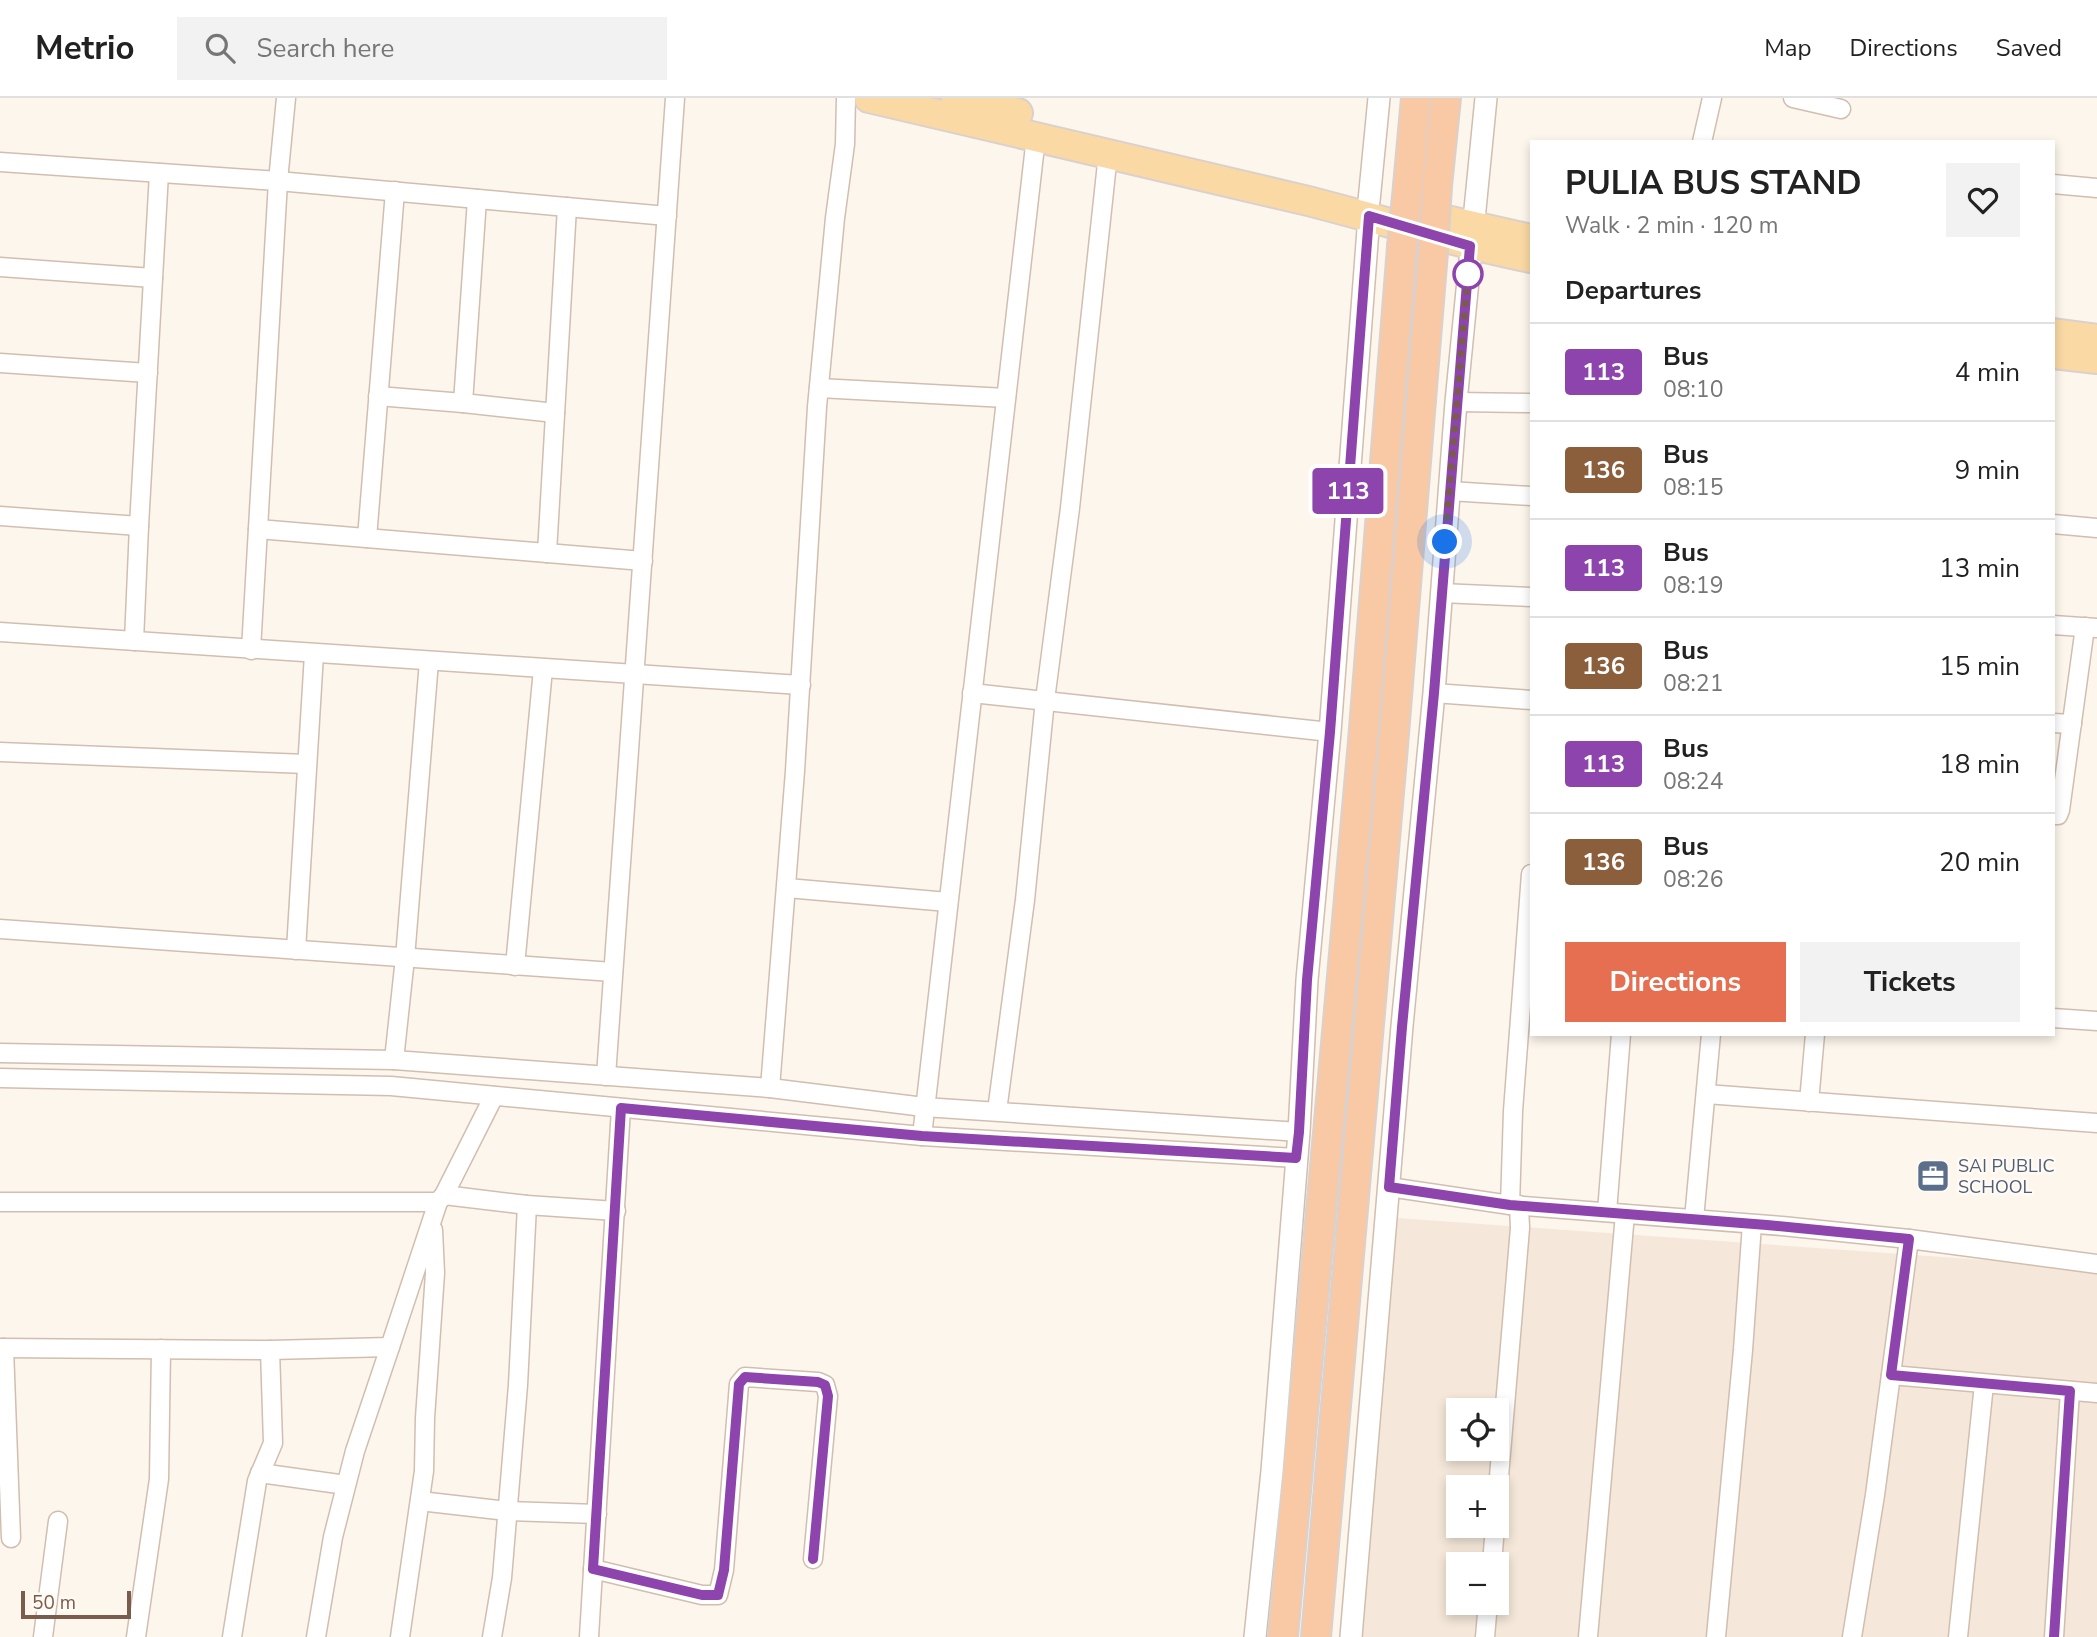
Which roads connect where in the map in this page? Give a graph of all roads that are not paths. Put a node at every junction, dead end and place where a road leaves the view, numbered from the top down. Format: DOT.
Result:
graph roads {
  1 [pos="286,98"];
  2 [pos="675,98"];
  3 [pos="846,98"];
  4 [pos="869,98"];
  5 [pos="956,98"];
  6 [pos="1379,98"];
  7 [pos="1416,98"];
  8 [pos="1446,98"];
  9 [pos="1486,98"];
  10 [pos="1713,98"];
  11 [pos="1793,98"];
  12 [pos="1841,109"];
  13 [pos="1036,137"];
  14 [pos="1702,140"];
  15 [pos="1108,154"];
  16 [pos="0,162"];
  17 [pos="159,173"];
  18 [pos="278,181"];
  19 [pos="2055,184"];
  20 [pos="2097,188"];
  21 [pos="395,191"];
  22 [pos="477,199"];
  23 [pos="567,207"];
  24 [pos="1369,209"];
  25 [pos="667,216"];
  26 [pos="1471,236"];
  27 [pos="1530,239"];
  28 [pos="1530,258"];
  29 [pos="0,267"];
  30 [pos="153,278"];
  31 [pos="2055,333"];
  32 [pos="2097,339"];
  33 [pos="2055,354"];
  34 [pos="2097,359"];
  35 [pos="0,363"];
  36 [pos="148,373"];
  37 [pos="819,388"];
  38 [pos="379,396"];
  39 [pos="1006,398"];
  40 [pos="1456,402"];
  41 [pos="463,403"];
  42 [pos="1530,403"];
  43 [pos="555,413"];
  44 [pos="1449,491"];
  45 [pos="1530,496"];
  46 [pos="0,516"];
  47 [pos="2055,524"];
  48 [pos="139,526"];
  49 [pos="2097,528"];
  50 [pos="258,529"];
  51 [pos="367,538"];
  52 [pos="547,554"];
  53 [pos="643,561"];
  54 [pos="1441,593"];
  55 [pos="1530,597"];
  56 [pos="2055,625"];
  57 [pos="2091,628"];
  58 [pos="0,632"];
  59 [pos="134,641"];
  60 [pos="251,650"];
  61 [pos="314,654"];
  62 [pos="429,661"];
  63 [pos="543,669"];
  64 [pos="635,674"];
  65 [pos="801,685"];
  66 [pos="972,693"];
  67 [pos="1434,693"];
  68 [pos="1045,700"];
  69 [pos="1530,701"];
  70 [pos="2055,723"];
  71 [pos="2072,724"];
  72 [pos="1330,732"];
  73 [pos="0,752"];
  74 [pos="307,764"];
  75 [pos="2055,815"];
  76 [pos="1530,887"];
  77 [pos="787,888"];
  78 [pos="948,902"];
  79 [pos="0,929"];
  80 [pos="296,950"];
  81 [pos="405,958"];
  82 [pos="515,966"];
  83 [pos="613,972"];
  84 [pos="2055,1018"];
  85 [pos="2097,1021"];
  86 [pos="1621,1036"];
  87 [pos="1711,1036"];
  88 [pos="1815,1036"];
  89 [pos="0,1053"];
  90 [pos="394,1060"];
  91 [pos="606,1076"];
  92 [pos="0,1078"];
  93 [pos="770,1088"];
  94 [pos="1706,1094"];
  95 [pos="494,1096"];
  96 [pos="1810,1102"];
  97 [pos="924,1107"];
  98 [pos="621,1108"];
  99 [pos="997,1111"];
  100 [pos="2097,1123"];
  101 [pos="1299,1132"];
  102 [pos="922,1136"];
  103 [pos="1296,1158"];
  104 [pos="1389,1187"];
  105 [pos="441,1198"];
  106 [pos="0,1202"];
  107 [pos="527,1205"];
  108 [pos="1515,1205"];
  109 [pos="616,1211"];
  110 [pos="1616,1213"];
  111 [pos="432,1219"];
  112 [pos="1693,1219"];
  113 [pos="1752,1224"];
  114 [pos="1909,1239"];
  115 [pos="2097,1264"];
  116 [pos="390,1347"];
  117 [pos="2,1348"];
  118 [pos="161,1349"];
  119 [pos="270,1350"];
  120 [pos="1891,1375"];
  121 [pos="1984,1384"];
  122 [pos="2070,1391"];
  123 [pos="2097,1394"];
  124 [pos="260,1472"];
  125 [pos="1499,1475"];
  126 [pos="346,1485"];
  127 [pos="420,1501"];
  128 [pos="507,1510"];
  129 [pos="597,1514"];
  130 [pos="58,1521"];
  131 [pos="11,1538"];
  132 [pos="813,1559"];
  133 [pos="593,1569"];
  134 [pos="1487,1615"];
  135 [pos="43,1637"];
  136 [pos="136,1637"];
  137 [pos="232,1637"];
  138 [pos="316,1637"];
  139 [pos="400,1637"];
  140 [pos="492,1637"];
  141 [pos="589,1637"];
  142 [pos="1255,1637"];
  143 [pos="1283,1637"];
  144 [pos="1316,1637"];
  145 [pos="1351,1637"];
  146 [pos="1485,1637"];
  147 [pos="1587,1637"];
  148 [pos="1716,1637"];
  149 [pos="1852,1637"];
  150 [pos="1958,1637"];
  151 [pos="2054,1637"];
  1 -- 18 [label="street"];
  2 -- 25 [label="street"];
  3 -- 37 [label="street"];
  4 -- 13 [label="main road"];
  5 -- 24 [label="main road"];
  6 -- 24 [label="street"];
  7 -- 143 [label="highway, bridge"];
  8 -- 144 [label="highway, bridge"];
  9 -- 26 [label="street"];
  10 -- 14 [label="street"];
  11 -- 12 [label="street"];
  13 -- 15 [label="main road"];
  13 -- 39 [label="street"];
  15 -- 24 [label="main road"];
  15 -- 68 [label="street"];
  16 -- 17 [label="street"];
  17 -- 18 [label="street"];
  17 -- 30 [label="street"];
  18 -- 21 [label="street"];
  18 -- 50 [label="street"];
  19 -- 20 [label="street"];
  21 -- 22 [label="street"];
  21 -- 38 [label="street"];
  22 -- 23 [label="street"];
  22 -- 41 [label="street"];
  23 -- 25 [label="street"];
  23 -- 43 [label="street"];
  24 -- 26 [label="main road"];
  24 -- 72 [label="street"];
  25 -- 53 [label="street"];
  26 -- 27 [label="main road"];
  26 -- 28 [label="main road"];
  26 -- 40 [label="street"];
  29 -- 30 [label="street"];
  30 -- 36 [label="street"];
  31 -- 32 [label="main road"];
  33 -- 34 [label="main road"];
  35 -- 36 [label="street"];
  36 -- 48 [label="street"];
  37 -- 39 [label="street"];
  37 -- 65 [label="street"];
  38 -- 41 [label="street"];
  38 -- 51 [label="street"];
  39 -- 66 [label="street"];
  40 -- 42 [label="street"];
  40 -- 44 [label="street"];
  41 -- 43 [label="street"];
  43 -- 52 [label="street"];
  44 -- 45 [label="street"];
  44 -- 54 [label="street"];
  46 -- 48 [label="street"];
  47 -- 49 [label="street"];
  48 -- 59 [label="street"];
  50 -- 51 [label="street"];
  50 -- 60 [label="street"];
  51 -- 52 [label="street"];
  52 -- 53 [label="street"];
  53 -- 64 [label="street"];
  54 -- 55 [label="street"];
  54 -- 67 [label="street"];
  56 -- 57 [label="street"];
  57 -- 71 [label="street"];
  58 -- 59 [label="street"];
  59 -- 60 [label="street"];
  60 -- 61 [label="street"];
  61 -- 62 [label="street"];
  61 -- 74 [label="street"];
  62 -- 63 [label="street"];
  62 -- 81 [label="street"];
  63 -- 64 [label="street"];
  63 -- 82 [label="street"];
  64 -- 65 [label="street"];
  64 -- 83 [label="street"];
  65 -- 77 [label="street"];
  66 -- 68 [label="street"];
  66 -- 78 [label="street"];
  67 -- 69 [label="street"];
  67 -- 104 [label="street"];
  68 -- 72 [label="street"];
  68 -- 99 [label="street"];
  70 -- 71 [label="street"];
  71 -- 75 [label="street"];
  72 -- 101 [label="street"];
  73 -- 74 [label="street"];
  74 -- 80 [label="street"];
  76 -- 108 [label="street"];
  77 -- 78 [label="street"];
  77 -- 93 [label="street"];
  78 -- 97 [label="street"];
  79 -- 80 [label="street"];
  80 -- 81 [label="street"];
  81 -- 82 [label="street"];
  81 -- 90 [label="street"];
  82 -- 83 [label="street"];
  83 -- 91 [label="street"];
  84 -- 85 [label="street"];
  86 -- 110 [label="street"];
  87 -- 94 [label="street"];
  88 -- 96 [label="street"];
  89 -- 90 [label="street"];
  90 -- 91 [label="street"];
  91 -- 93 [label="street"];
  92 -- 95 [label="street"];
  93 -- 97 [label="street"];
  94 -- 96 [label="street"];
  94 -- 112 [label="street"];
  95 -- 98 [label="street"];
  95 -- 105 [label="street"];
  96 -- 100 [label="street"];
  97 -- 99 [label="street"];
  97 -- 102 [label="street"];
  98 -- 102 [label="street"];
  98 -- 109 [label="street"];
  99 -- 101 [label="street"];
  101 -- 103 [label="street"];
  102 -- 103 [label="street"];
  103 -- 142 [label="street"];
  104 -- 108 [label="street"];
  104 -- 145 [label="street"];
  105 -- 106 [label="street"];
  105 -- 107 [label="street"];
  105 -- 111 [label="street"];
  107 -- 109 [label="street"];
  107 -- 128 [label="street"];
  108 -- 110 [label="street"];
  108 -- 125 [label="street"];
  109 -- 129 [label="street"];
  110 -- 112 [label="street"];
  110 -- 147 [label="street"];
  111 -- 116 [label="street"];
  111 -- 127 [label="street"];
  112 -- 113 [label="street"];
  113 -- 114 [label="street"];
  113 -- 148 [label="street"];
  114 -- 115 [label="street"];
  114 -- 120 [label="street"];
  116 -- 119 [label="street"];
  116 -- 126 [label="street"];
  117 -- 118 [label="street"];
  117 -- 131 [label="street"];
  118 -- 119 [label="street"];
  118 -- 136 [label="street"];
  119 -- 124 [label="street"];
  120 -- 121 [label="street"];
  120 -- 149 [label="street"];
  121 -- 122 [label="street"];
  121 -- 150 [label="street"];
  122 -- 123 [label="street"];
  122 -- 151 [label="street"];
  124 -- 126 [label="street"];
  124 -- 137 [label="street"];
  126 -- 138 [label="street"];
  127 -- 128 [label="street"];
  127 -- 139 [label="street"];
  128 -- 129 [label="street"];
  128 -- 140 [label="street"];
  129 -- 133 [label="street"];
  130 -- 135 [label="street"];
  132 -- 133 [label="street"];
  133 -- 141 [label="street"];
  134 -- 146 [label="street"];
}
